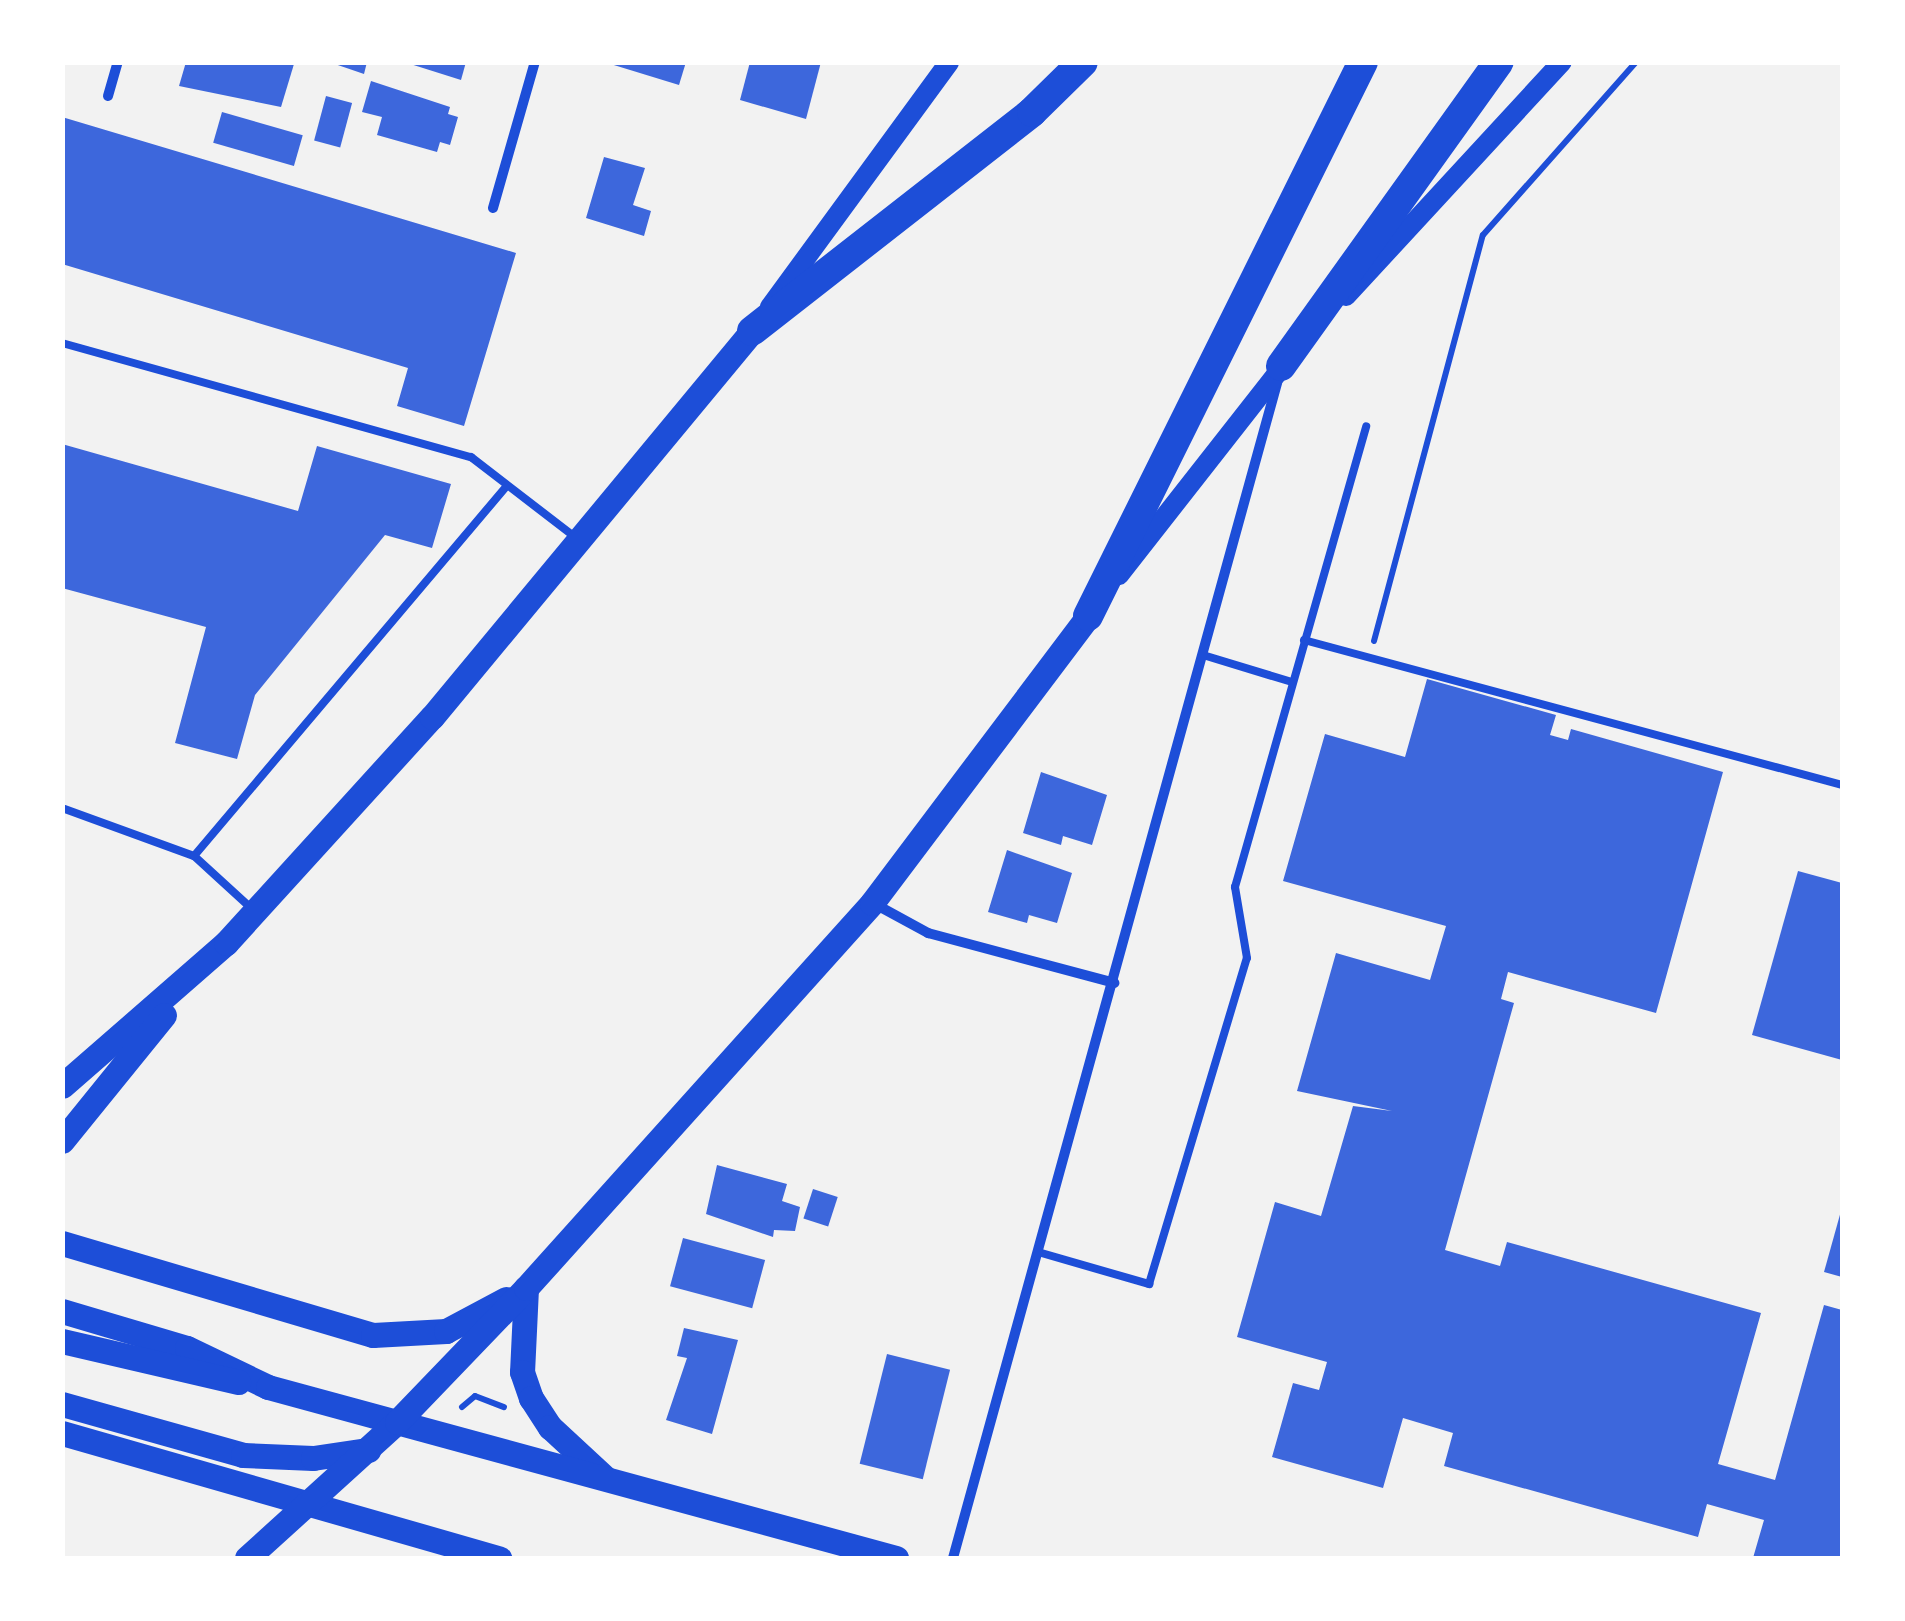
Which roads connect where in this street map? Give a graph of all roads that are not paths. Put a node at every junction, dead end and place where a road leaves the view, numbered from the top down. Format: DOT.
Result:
graph roads {
  1 [pos="118,62"];
  2 [pos="535,62"];
  3 [pos="950,62"];
  4 [pos="1084,62"];
  5 [pos="1363,62"];
  6 [pos="1499,62"];
  7 [pos="1562,62"];
  8 [pos="108,96"];
  9 [pos="494,208"];
  10 [pos="752,330"];
  11 [pos="62,342"];
  12 [pos="1282,366"];
  13 [pos="1366,426"];
  14 [pos="507,485"];
  15 [pos="579,540"];
  16 [pos="1088,616"];
  17 [pos="1304,640"];
  18 [pos="1203,655"];
  19 [pos="1292,682"];
  20 [pos="1842,785"];
  21 [pos="62,808"];
  22 [pos="194,856"];
  23 [pos="872,903"];
  24 [pos="254,911"];
  25 [pos="226,943"];
  26 [pos="1114,983"];
  27 [pos="62,1086"];
  28 [pos="62,1141"];
  29 [pos="62,1244"];
  30 [pos="1038,1252"];
  31 [pos="526,1288"];
  32 [pos="62,1311"];
  33 [pos="62,1341"];
  34 [pos="268,1387"];
  35 [pos="62,1404"];
  36 [pos="397,1422"];
  37 [pos="62,1433"];
  38 [pos="368,1450"];
  39 [pos="610,1482"];
  40 [pos="310,1506"];
  41 [pos="248,1558"];
  42 [pos="499,1558"];
  43 [pos="896,1558"];
  44 [pos="953,1558"];
  1 -- 8 [label="street"];
  2 -- 9 [label="street"];
  3 -- 10 [label="main road"];
  4 -- 10 [label="highway"];
  5 -- 16 [label="highway"];
  6 -- 12 [label="highway"];
  7 -- 12 [label="main road"];
  10 -- 15 [label="main road"];
  11 -- 14 [label="lane"];
  12 -- 16 [label="main road"];
  12 -- 18 [label="street"];
  13 -- 17 [label="lane"];
  14 -- 15 [label="lane"];
  14 -- 22 [label="lane"];
  15 -- 24 [label="main road"];
  16 -- 23 [label="main road"];
  17 -- 19 [label="lane"];
  17 -- 20 [label="lane"];
  18 -- 19 [label="lane"];
  18 -- 26 [label="street"];
  19 -- 30 [label="lane"];
  21 -- 22 [label="lane"];
  22 -- 24 [label="lane"];
  23 -- 26 [label="street"];
  23 -- 31 [label="main road"];
  24 -- 25 [label="main road"];
  25 -- 27 [label="main road"];
  25 -- 28 [label="main road"];
  26 -- 30 [label="street"];
  29 -- 31 [label="main road"];
  30 -- 44 [label="street"];
  31 -- 36 [label="main road"];
  31 -- 39 [label="main road"];
  32 -- 34 [label="main road"];
  33 -- 34 [label="main road"];
  34 -- 36 [label="main road"];
  35 -- 38 [label="main road"];
  36 -- 38 [label="main road"];
  36 -- 39 [label="main road"];
  37 -- 40 [label="main road"];
  38 -- 40 [label="main road"];
  39 -- 43 [label="main road"];
  40 -- 41 [label="main road"];
  40 -- 42 [label="main road"];
}
